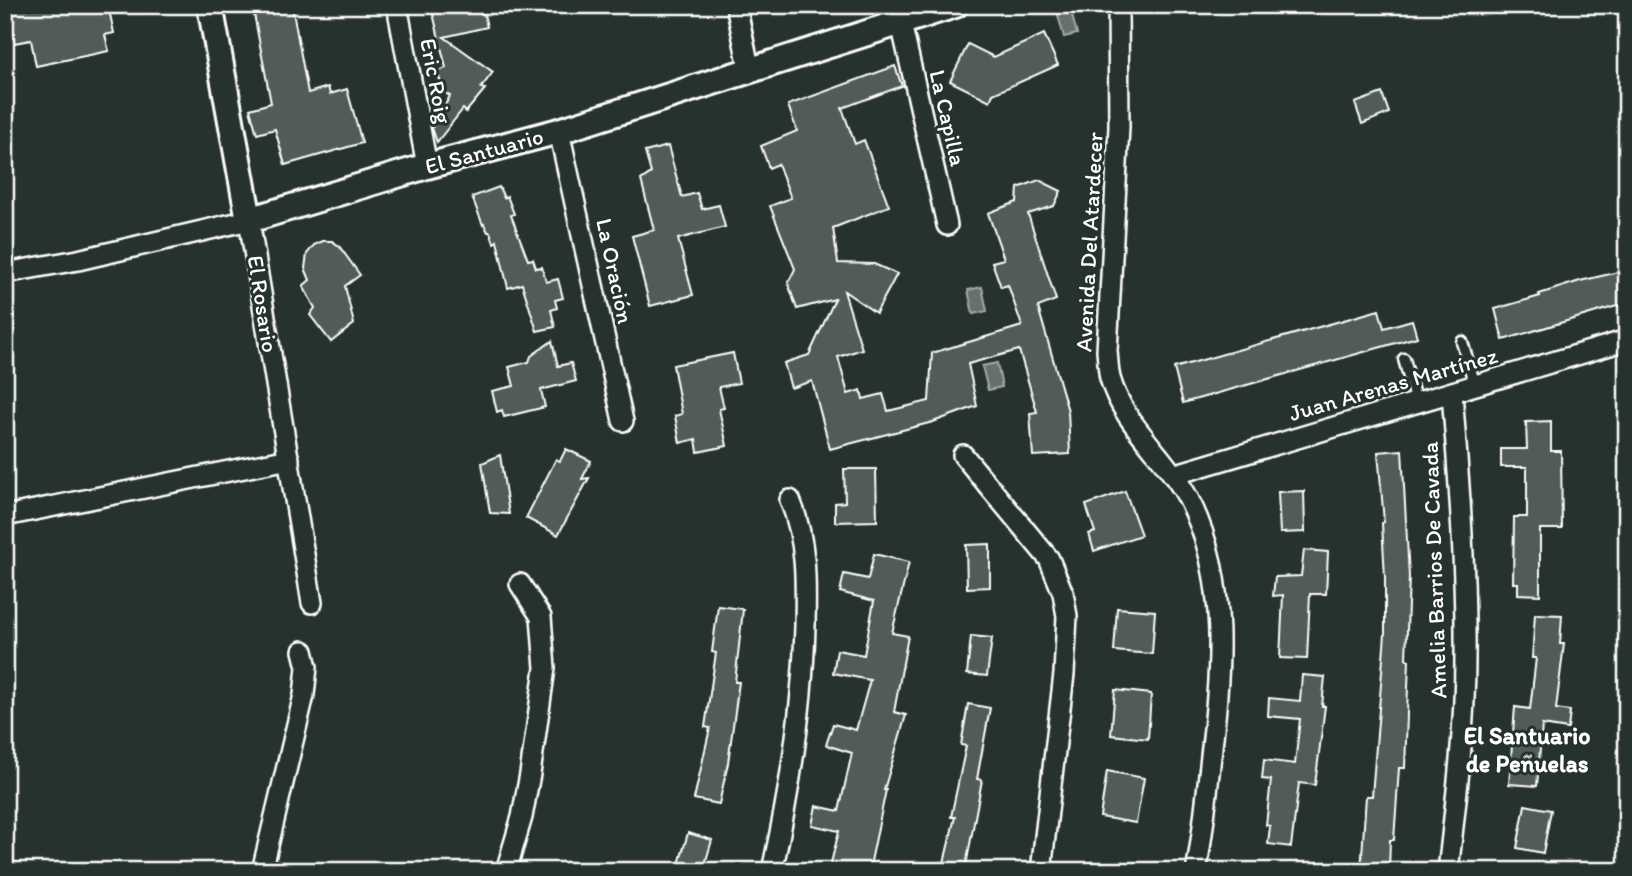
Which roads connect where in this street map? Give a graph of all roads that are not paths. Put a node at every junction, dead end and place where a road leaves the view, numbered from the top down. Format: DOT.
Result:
graph roads {
  1 [pos="210,5"];
  2 [pos="397,5"];
  3 [pos="736,5"];
  4 [pos="956,5"];
  5 [pos="1118,5"];
  6 [pos="901,23"];
  7 [pos="750,72"];
  8 [pos="559,131"];
  9 [pos="427,166"];
  10 [pos="249,220"];
  11 [pos="947,225"];
  12 [pos="5,273"];
  13 [pos="1627,340"];
  14 [pos="1462,342"];
  15 [pos="1404,359"];
  16 [pos="1475,385"];
  17 [pos="1451,393"];
  18 [pos="1416,403"];
  19 [pos="623,421"];
  20 [pos="963,455"];
  21 [pos="289,459"];
  22 [pos="1172,475"];
  23 [pos="790,500"];
  24 [pos="5,516"];
  25 [pos="520,584"];
  26 [pos="312,603"];
  27 [pos="303,651"];
  28 [pos="262,871"];
  29 [pos="506,871"];
  30 [pos="772,871"];
  31 [pos="1041,871"];
  32 [pos="1196,871"];
  33 [pos="1448,871"];
  1 -- 10 [label="street, El Rosario"];
  2 -- 9 [label="street, Eric Roig"];
  3 -- 7 [label="street"];
  4 -- 6 [label="street, El Santuario"];
  5 -- 22 [label="street, Avenida Del Atardecer"];
  6 -- 7 [label="street, El Santuario"];
  6 -- 11 [label="street, La Capilla"];
  7 -- 8 [label="street, El Santuario"];
  8 -- 9 [label="street, El Santuario"];
  8 -- 19 [label="street, La Oración"];
  9 -- 10 [label="street, El Santuario"];
  10 -- 12 [label="street, El Santuario"];
  10 -- 21 [label="street, El Rosario"];
  13 -- 16 [label="street, Juan Arenas Martínez"];
  14 -- 16 [label="lane"];
  15 -- 18 [label="lane"];
  16 -- 17 [label="street, Juan Arenas Martínez"];
  17 -- 18 [label="street, Juan Arenas Martínez"];
  17 -- 33 [label="street, Amelia Barrios De Cavada"];
  18 -- 22 [label="street, Juan Arenas Martínez"];
  20 -- 31 [label="street"];
  21 -- 24 [label="street"];
  21 -- 26 [label="street, El Rosario"];
  22 -- 32 [label="street, Avenida Del Atardecer"];
  23 -- 30 [label="street"];
  25 -- 29 [label="street"];
  27 -- 28 [label="street"];
}
